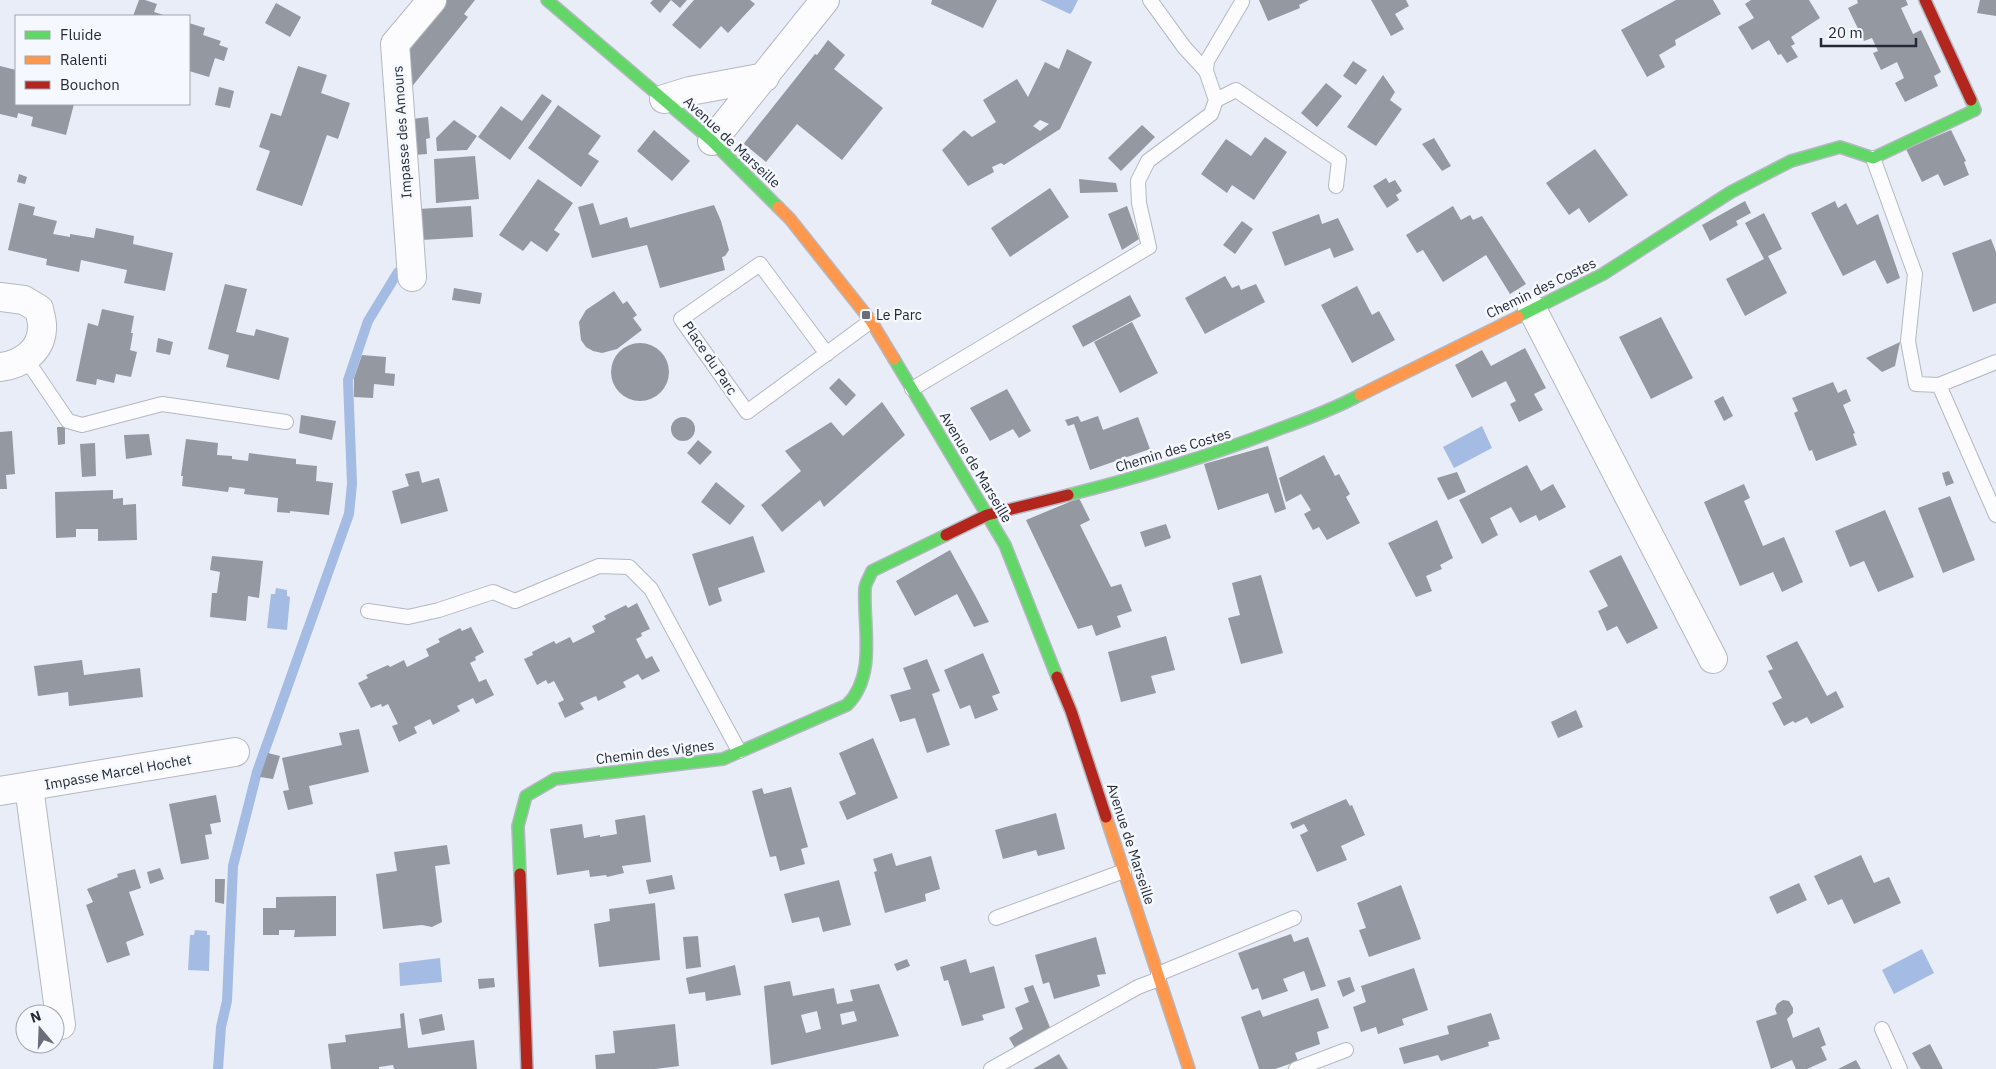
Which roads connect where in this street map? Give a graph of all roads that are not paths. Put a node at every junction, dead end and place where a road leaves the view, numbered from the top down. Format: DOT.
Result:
graph roads {
  1 [pos="432,0"];
  2 [pos="547,0"];
  3 [pos="1150,0"];
  4 [pos="1925,0"];
  5 [pos="821,2"];
  6 [pos="1242,2"];
  7 [pos="1206,71"];
  8 [pos="766,77"];
  9 [pos="664,100"];
  10 [pos="1216,100"];
  11 [pos="712,141"];
  12 [pos="1873,158"];
  13 [pos="1336,186"];
  14 [pos="412,277"];
  15 [pos="0,298"];
  16 [pos="1532,309"];
  17 [pos="870,321"];
  18 [pos="827,354"];
  19 [pos="26,359"];
  20 [pos="1996,362"];
  21 [pos="0,367"];
  22 [pos="1939,385"];
  23 [pos="912,389"];
  24 [pos="286,422"];
  25 [pos="987,515"];
  26 [pos="1996,515"];
  27 [pos="368,611"];
  28 [pos="1713,660"];
  29 [pos="739,751"];
  30 [pos="235,752"];
  31 [pos="29,787"];
  32 [pos="0,791"];
  33 [pos="1124,871"];
  34 [pos="996,918"];
  35 [pos="1294,918"];
  36 [pos="1158,976"];
  37 [pos="58,1004"];
  38 [pos="1882,1029"];
  39 [pos="1346,1050"];
  40 [pos="527,1069"];
  41 [pos="991,1069"];
  42 [pos="1189,1069"];
  43 [pos="1296,1069"];
  44 [pos="1900,1069"];
  1 -- 14 [label="street, Impasse des Amours"];
  2 -- 9 [label="street, Avenue de Marseille"];
  3 -- 7 [label="lane"];
  4 -- 12 [label="street"];
  5 -- 8 [label="street"];
  6 -- 7 [label="lane"];
  7 -- 10 [label="lane"];
  8 -- 9 [label="street"];
  8 -- 11 [label="street"];
  9 -- 11 [label="street, Avenue de Marseille"];
  10 -- 13 [label="lane"];
  10 -- 23 [label="lane"];
  11 -- 17 [label="street, Avenue de Marseille"];
  12 -- 16 [label="street, Chemin des Costes"];
  12 -- 22 [label="lane"];
  15 -- 19 [label="street"];
  16 -- 25 [label="street, Chemin des Costes"];
  16 -- 28 [label="street"];
  17 -- 18 [label="lane, Place du Parc"];
  17 -- 23 [label="street, Avenue de Marseille"];
  18 -- 18 [label="lane, Place du Parc"];
  19 -- 21 [label="street"];
  19 -- 24 [label="lane"];
  20 -- 22 [label="lane"];
  22 -- 26 [label="lane"];
  23 -- 25 [label="street, Avenue de Marseille"];
  25 -- 29 [label="street, Chemin des Vignes"];
  25 -- 33 [label="street, Avenue de Marseille"];
  27 -- 29 [label="lane"];
  29 -- 40 [label="street, Chemin des Vignes"];
  30 -- 31 [label="street, Impasse Marcel Hochet"];
  31 -- 32 [label="street, Impasse Marcel Hochet"];
  31 -- 37 [label="street"];
  33 -- 34 [label="lane"];
  33 -- 36 [label="street, Avenue de Marseille"];
  35 -- 36 [label="lane"];
  36 -- 41 [label="lane"];
  36 -- 42 [label="street, Avenue de Marseille"];
  38 -- 44 [label="lane"];
  39 -- 43 [label="lane"];
}
